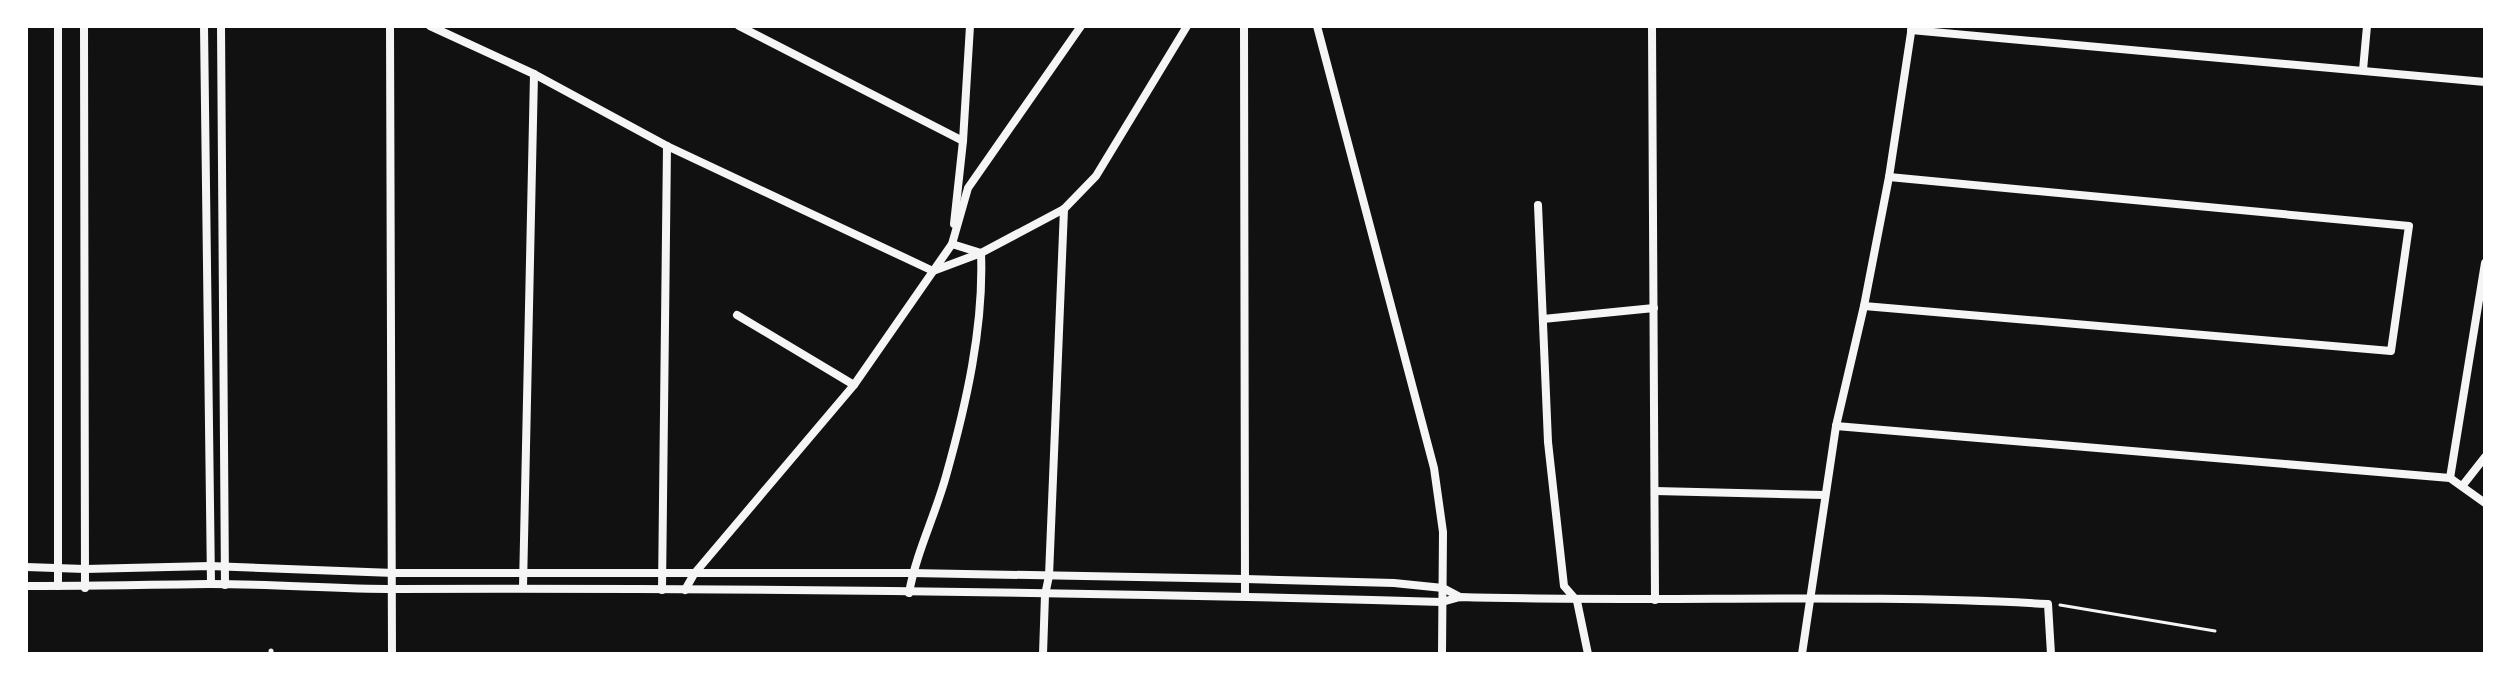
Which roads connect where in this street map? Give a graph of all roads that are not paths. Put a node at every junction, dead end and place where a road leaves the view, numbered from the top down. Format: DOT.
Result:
graph roads {
  1 [pos="58,26"];
  2 [pos="84,26"];
  3 [pos="204,26"];
  4 [pos="221,26"];
  5 [pos="390,26"];
  6 [pos="430,26"];
  7 [pos="739,26"];
  8 [pos="970,26"];
  9 [pos="1081,26"];
  10 [pos="1187,26"];
  11 [pos="1244,26"];
  12 [pos="1317,26"];
  13 [pos="1643,26"];
  14 [pos="1652,26"];
  15 [pos="2367,26"];
  16 [pos="1912,28"];
  17 [pos="2363,70"];
  18 [pos="534,74"];
  19 [pos="2485,82"];
  20 [pos="963,141"];
  21 [pos="667,146"];
  22 [pos="1889,177"];
  23 [pos="1538,205"];
  24 [pos="1064,209"];
  25 [pos="952,244"];
  26 [pos="981,253"];
  27 [pos="2485,263"];
  28 [pos="933,271"];
  29 [pos="1864,306"];
  30 [pos="1654,308"];
  31 [pos="737,315"];
  32 [pos="1543,319"];
  33 [pos="854,385"];
  34 [pos="1836,426"];
  35 [pos="2485,457"];
  36 [pos="2450,478"];
  37 [pos="2463,485"];
  38 [pos="1655,491"];
  39 [pos="1825,495"];
  40 [pos="2485,503"];
  41 [pos="210,566"];
  42 [pos="26,567"];
  43 [pos="57,567"];
  44 [pos="226,567"];
  45 [pos="85,569"];
  46 [pos="524,571"];
  47 [pos="394,573"];
  48 [pos="912,573"];
  49 [pos="661,574"];
  50 [pos="694,574"];
  51 [pos="1049,576"];
  52 [pos="1245,579"];
  53 [pos="211,584"];
  54 [pos="225,585"];
  55 [pos="26,586"];
  56 [pos="58,586"];
  57 [pos="523,587"];
  58 [pos="85,588"];
  59 [pos="1443,588"];
  60 [pos="394,589"];
  61 [pos="662,590"];
  62 [pos="685,590"];
  63 [pos="909,593"];
  64 [pos="1045,595"];
  65 [pos="1245,596"];
  66 [pos="1460,597"];
  67 [pos="1812,597"];
  68 [pos="1655,600"];
  69 [pos="1577,601"];
  70 [pos="1442,602"];
  71 [pos="392,654"];
  72 [pos="1043,654"];
  73 [pos="1442,654"];
  74 [pos="1588,654"];
  75 [pos="1802,654"];
  76 [pos="2051,654"];
  1 -- 43 [label="street"];
  2 -- 45 [label="street"];
  3 -- 41 [label="street"];
  4 -- 44 [label="street"];
  5 -- 47 [label="street"];
  6 -- 18 [label="street"];
  7 -- 20 [label="street"];
  8 -- 20 [label="street"];
  9 -- 25 [label="street"];
  10 -- 24 [label="street"];
  11 -- 52 [label="street"];
  12 -- 59 [label="street"];
  13 -- 14 [label="street"];
  14 -- 30 [label="street"];
  15 -- 17 [label="street"];
  16 -- 17 [label="street"];
  16 -- 22 [label="street"];
  17 -- 19 [label="street"];
  18 -- 21 [label="street"];
  18 -- 46 [label="street"];
  20 -- 25 [label="street"];
  21 -- 28 [label="street"];
  21 -- 49 [label="street"];
  22 -- 29 [label="street"];
  22 -- 29 [label="street"];
  23 -- 32 [label="street"];
  24 -- 26 [label="street"];
  24 -- 51 [label="street"];
  25 -- 26 [label="street"];
  25 -- 28 [label="street"];
  26 -- 28 [label="street"];
  26 -- 48 [label="street"];
  27 -- 36 [label="street"];
  28 -- 33 [label="street"];
  29 -- 34 [label="street"];
  30 -- 32 [label="street"];
  30 -- 38 [label="street"];
  31 -- 33 [label="street"];
  32 -- 69 [label="street"];
  33 -- 50 [label="street"];
  34 -- 36 [label="street"];
  34 -- 39 [label="street"];
  35 -- 37 [label="street"];
  36 -- 37 [label="street"];
  37 -- 40 [label="street"];
  38 -- 39 [label="street"];
  38 -- 68 [label="street"];
  39 -- 67 [label="street"];
  41 -- 44 [label="street"];
  41 -- 45 [label="street"];
  41 -- 53 [label="street"];
  42 -- 43 [label="street"];
  43 -- 45 [label="street"];
  43 -- 56 [label="street"];
  44 -- 47 [label="street"];
  44 -- 54 [label="street"];
  45 -- 58 [label="street"];
  46 -- 47 [label="street"];
  46 -- 49 [label="street"];
  46 -- 57 [label="street"];
  47 -- 60 [label="street"];
  48 -- 50 [label="street"];
  48 -- 51 [label="street"];
  48 -- 63 [label="street"];
  49 -- 50 [label="street"];
  49 -- 61 [label="street"];
  50 -- 62 [label="street"];
  51 -- 52 [label="street"];
  51 -- 64 [label="street"];
  52 -- 59 [label="street"];
  52 -- 65 [label="street"];
  53 -- 54 [label="street"];
  53 -- 58 [label="street"];
  54 -- 60 [label="street"];
  55 -- 56 [label="street"];
  56 -- 58 [label="street"];
  57 -- 60 [label="street"];
  57 -- 61 [label="street"];
  59 -- 66 [label="street"];
  59 -- 70 [label="street"];
  60 -- 71 [label="street"];
  61 -- 62 [label="street"];
  62 -- 63 [label="street"];
  63 -- 64 [label="street"];
  64 -- 65 [label="street"];
  64 -- 72 [label="street"];
  65 -- 70 [label="street"];
  66 -- 69 [label="street"];
  66 -- 70 [label="street"];
  67 -- 68 [label="street"];
  67 -- 75 [label="street"];
  67 -- 76 [label="street"];
  68 -- 69 [label="street"];
  69 -- 74 [label="street"];
  70 -- 73 [label="street"];
}
